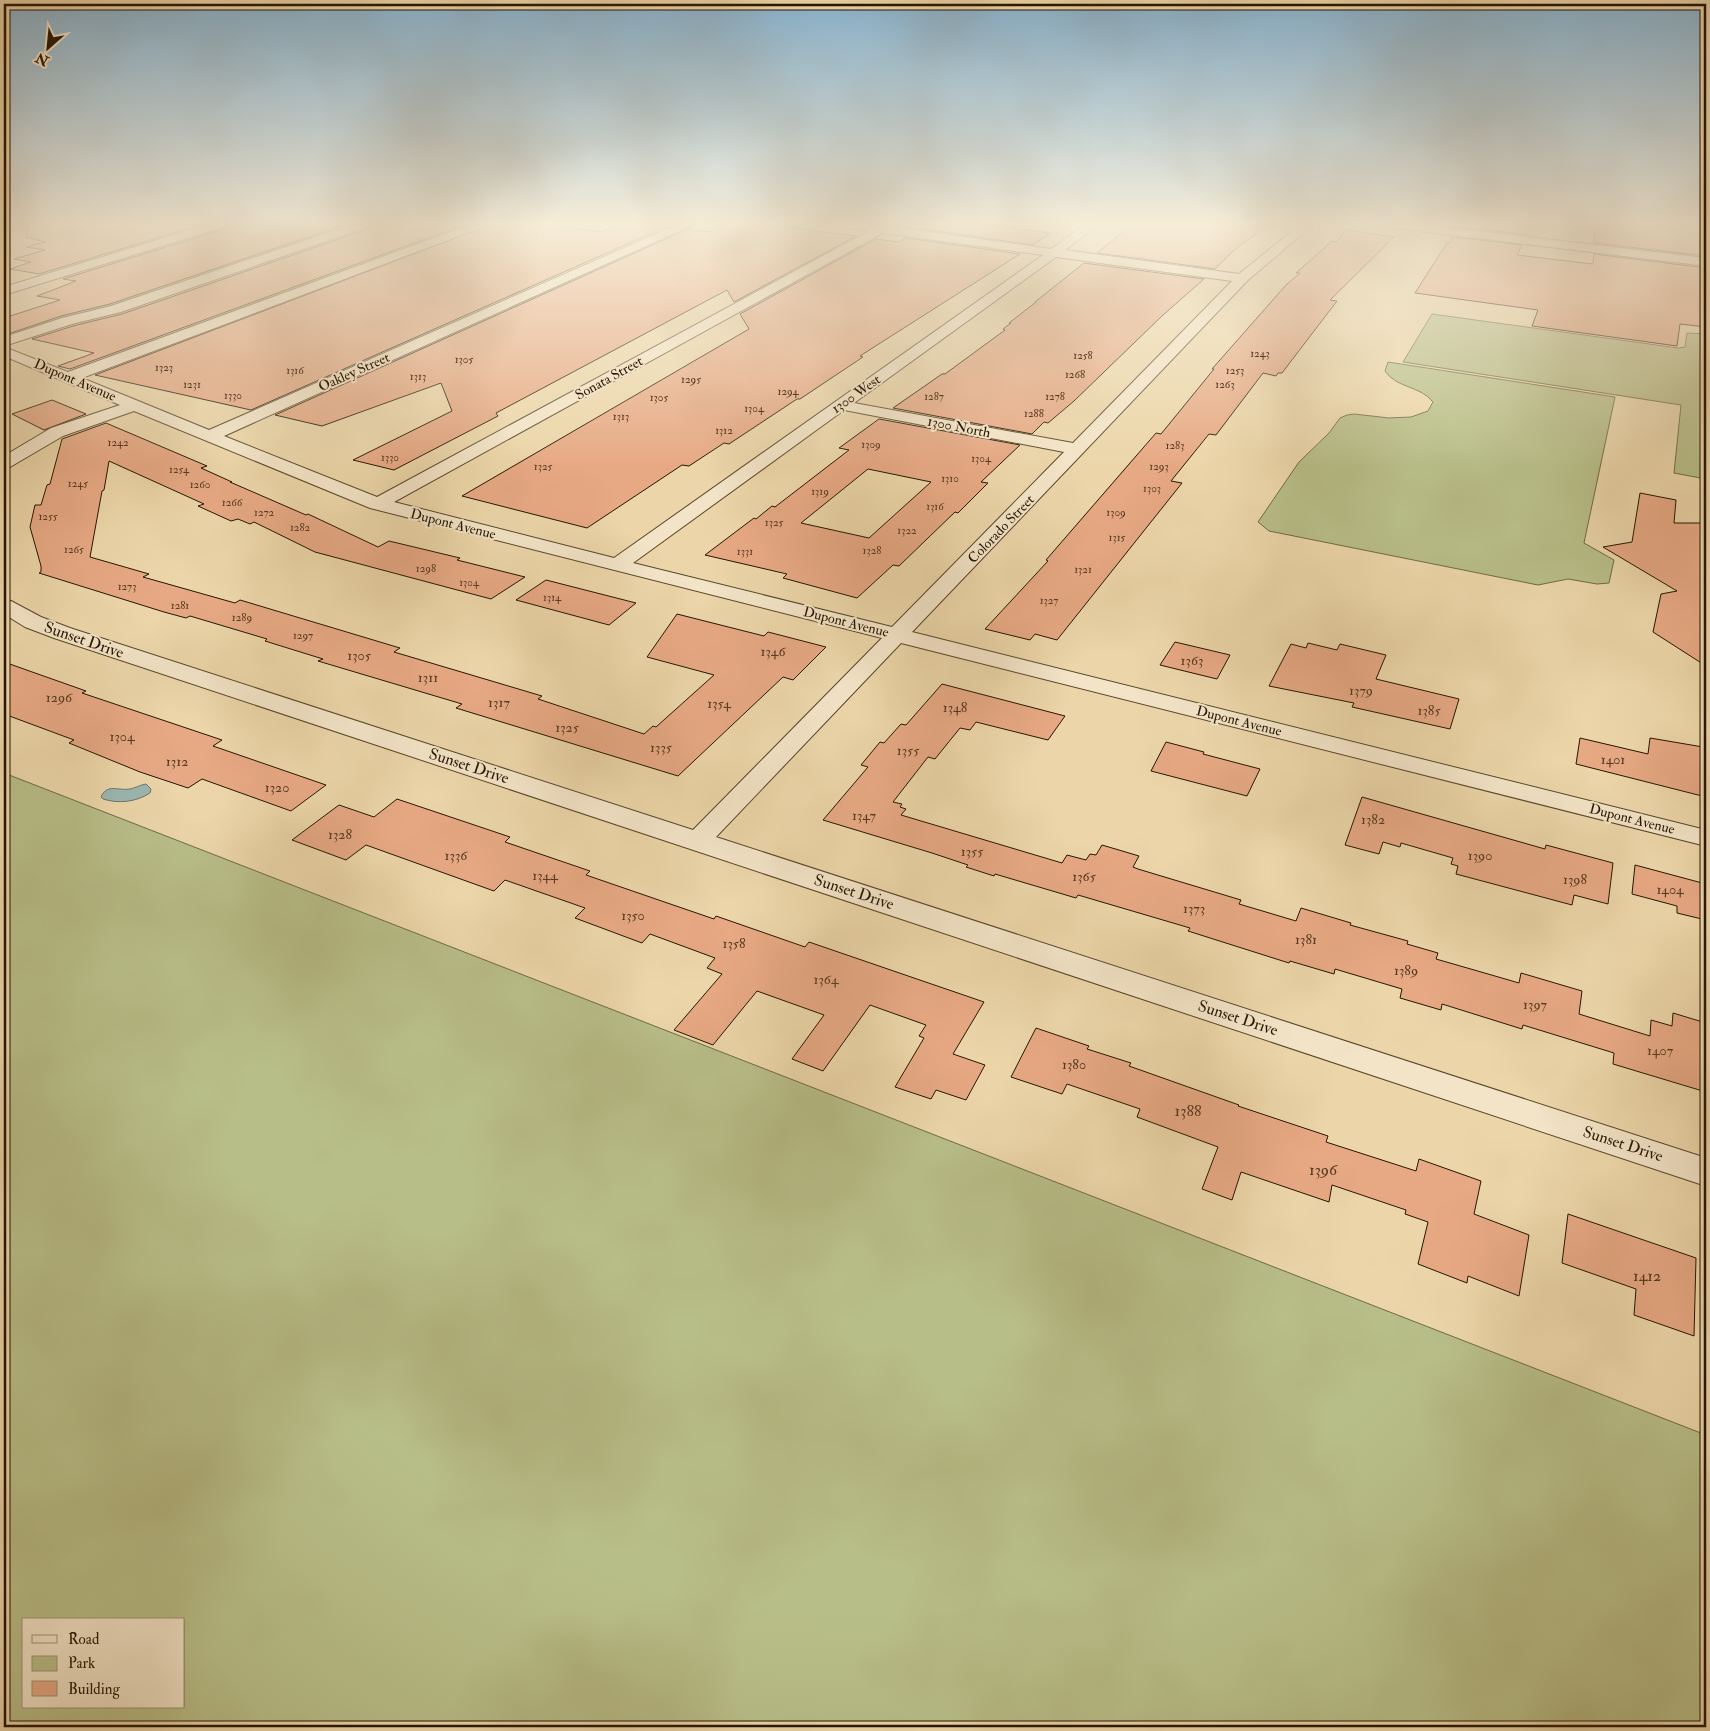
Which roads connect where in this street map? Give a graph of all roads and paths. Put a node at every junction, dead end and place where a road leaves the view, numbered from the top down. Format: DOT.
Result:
graph roads {
  1 [pos="131,304"];
  2 [pos="268,304"];
  3 [pos="508,304"];
  4 [pos="745,304"];
  5 [pos="983,304"];
  6 [pos="1217,304"];
  7 [pos="4,342"];
  8 [pos="4,351"];
  9 [pos="69,377"];
  10 [pos="134,405"];
  11 [pos="841,405"];
  12 [pos="209,436"];
  13 [pos="1078,449"];
  14 [pos="4,463"];
  15 [pos="378,504"];
  16 [pos="617,565"];
  17 [pos="4,605"];
  18 [pos="897,635"];
  19 [pos="1706,838"];
  20 [pos="698,840"];
  21 [pos="1706,1172"];
  1 -- 7 [label="street"];
  2 -- 9 [label="street"];
  3 -- 12 [label="street, Oakley Street"];
  4 -- 15 [label="street, Sonata Street"];
  5 -- 11 [label="street, 1300 West"];
  6 -- 13 [label="street, Colorado Street"];
  8 -- 9 [label="street, Dupont Avenue"];
  9 -- 10 [label="street, Dupont Avenue"];
  10 -- 12 [label="street, Dupont Avenue"];
  10 -- 14 [label="street"];
  11 -- 13 [label="street, 1300 North"];
  11 -- 16 [label="street, 1300 West"];
  12 -- 15 [label="street, Dupont Avenue"];
  13 -- 18 [label="street, Colorado Street"];
  15 -- 16 [label="street, Dupont Avenue"];
  16 -- 18 [label="street, Dupont Avenue"];
  17 -- 20 [label="street, Sunset Drive"];
  18 -- 19 [label="street, Dupont Avenue"];
  18 -- 20 [label="street, Colorado Street"];
  20 -- 21 [label="street, Sunset Drive"];
}
